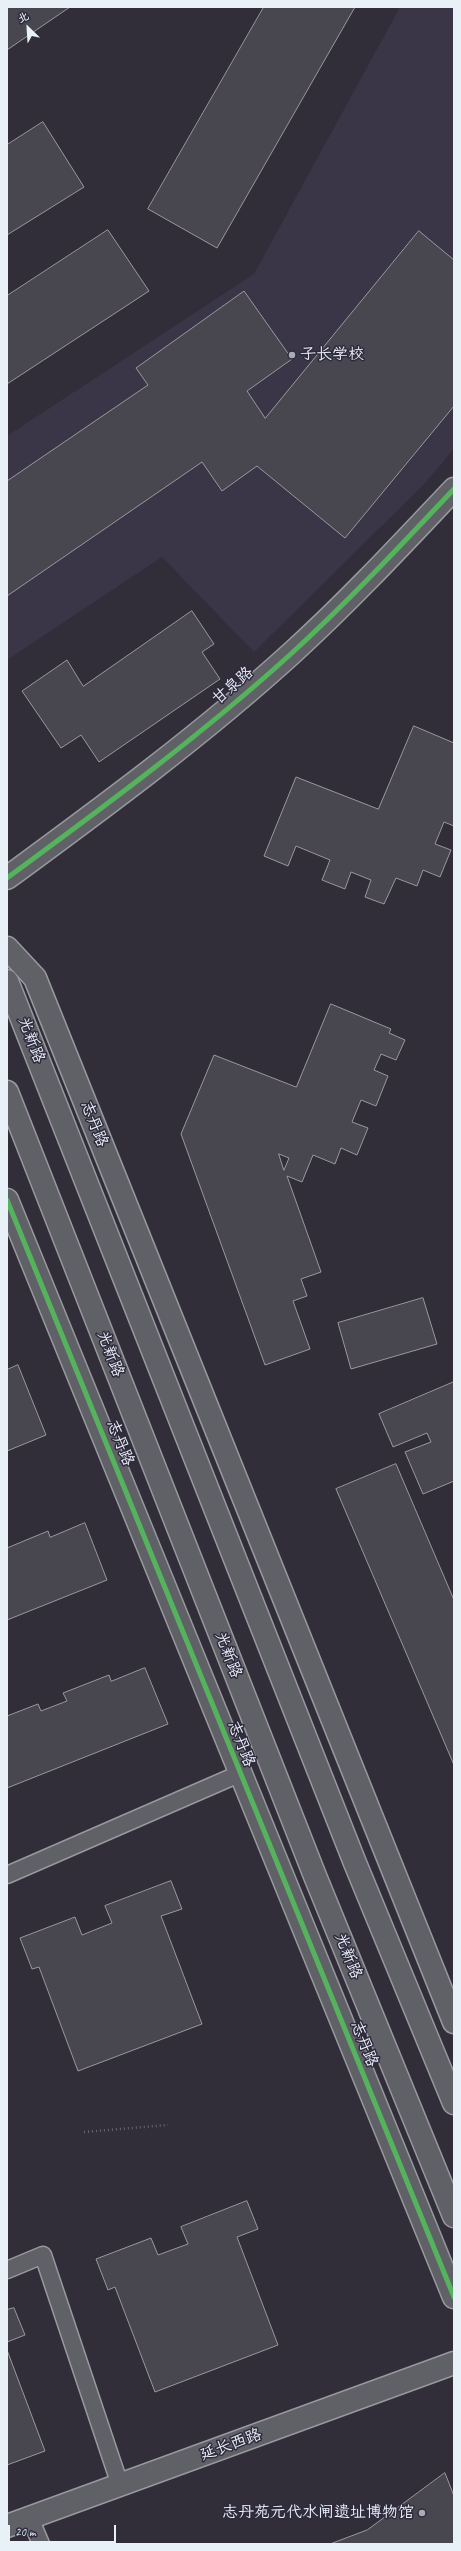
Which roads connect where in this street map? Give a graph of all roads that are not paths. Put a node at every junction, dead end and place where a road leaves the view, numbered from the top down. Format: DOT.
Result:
graph roads {
  1 [pos="454,488"];
  2 [pos="7,878"];
  3 [pos="7,948"];
  4 [pos="7,981"];
  5 [pos="7,1092"];
  6 [pos="7,1200"];
  7 [pos="239,1774"];
  8 [pos="7,1875"];
  9 [pos="454,2022"];
  10 [pos="454,2103"];
  11 [pos="454,2216"];
  12 [pos="7,2270"];
  13 [pos="454,2297"];
  14 [pos="454,2363"];
  15 [pos="120,2485"];
  16 [pos="30,2518"];
  17 [pos="7,2526"];
  18 [pos="41,2544"];
  1 -- 2 [label="street, 甘泉路"];
  3 -- 9 [label="street, 志丹路"];
  4 -- 10 [label="street, 光新路"];
  5 -- 11 [label="street, 光新路"];
  6 -- 7 [label="street, 志丹路"];
  7 -- 8 [label="lane"];
  7 -- 13 [label="street, 志丹路"];
  12 -- 15 [label="lane"];
  14 -- 15 [label="street, 延长西路"];
  15 -- 16 [label="street, 延长西路"];
  16 -- 17 [label="street, 延长西路"];
  16 -- 18 [label="lane"];
}
